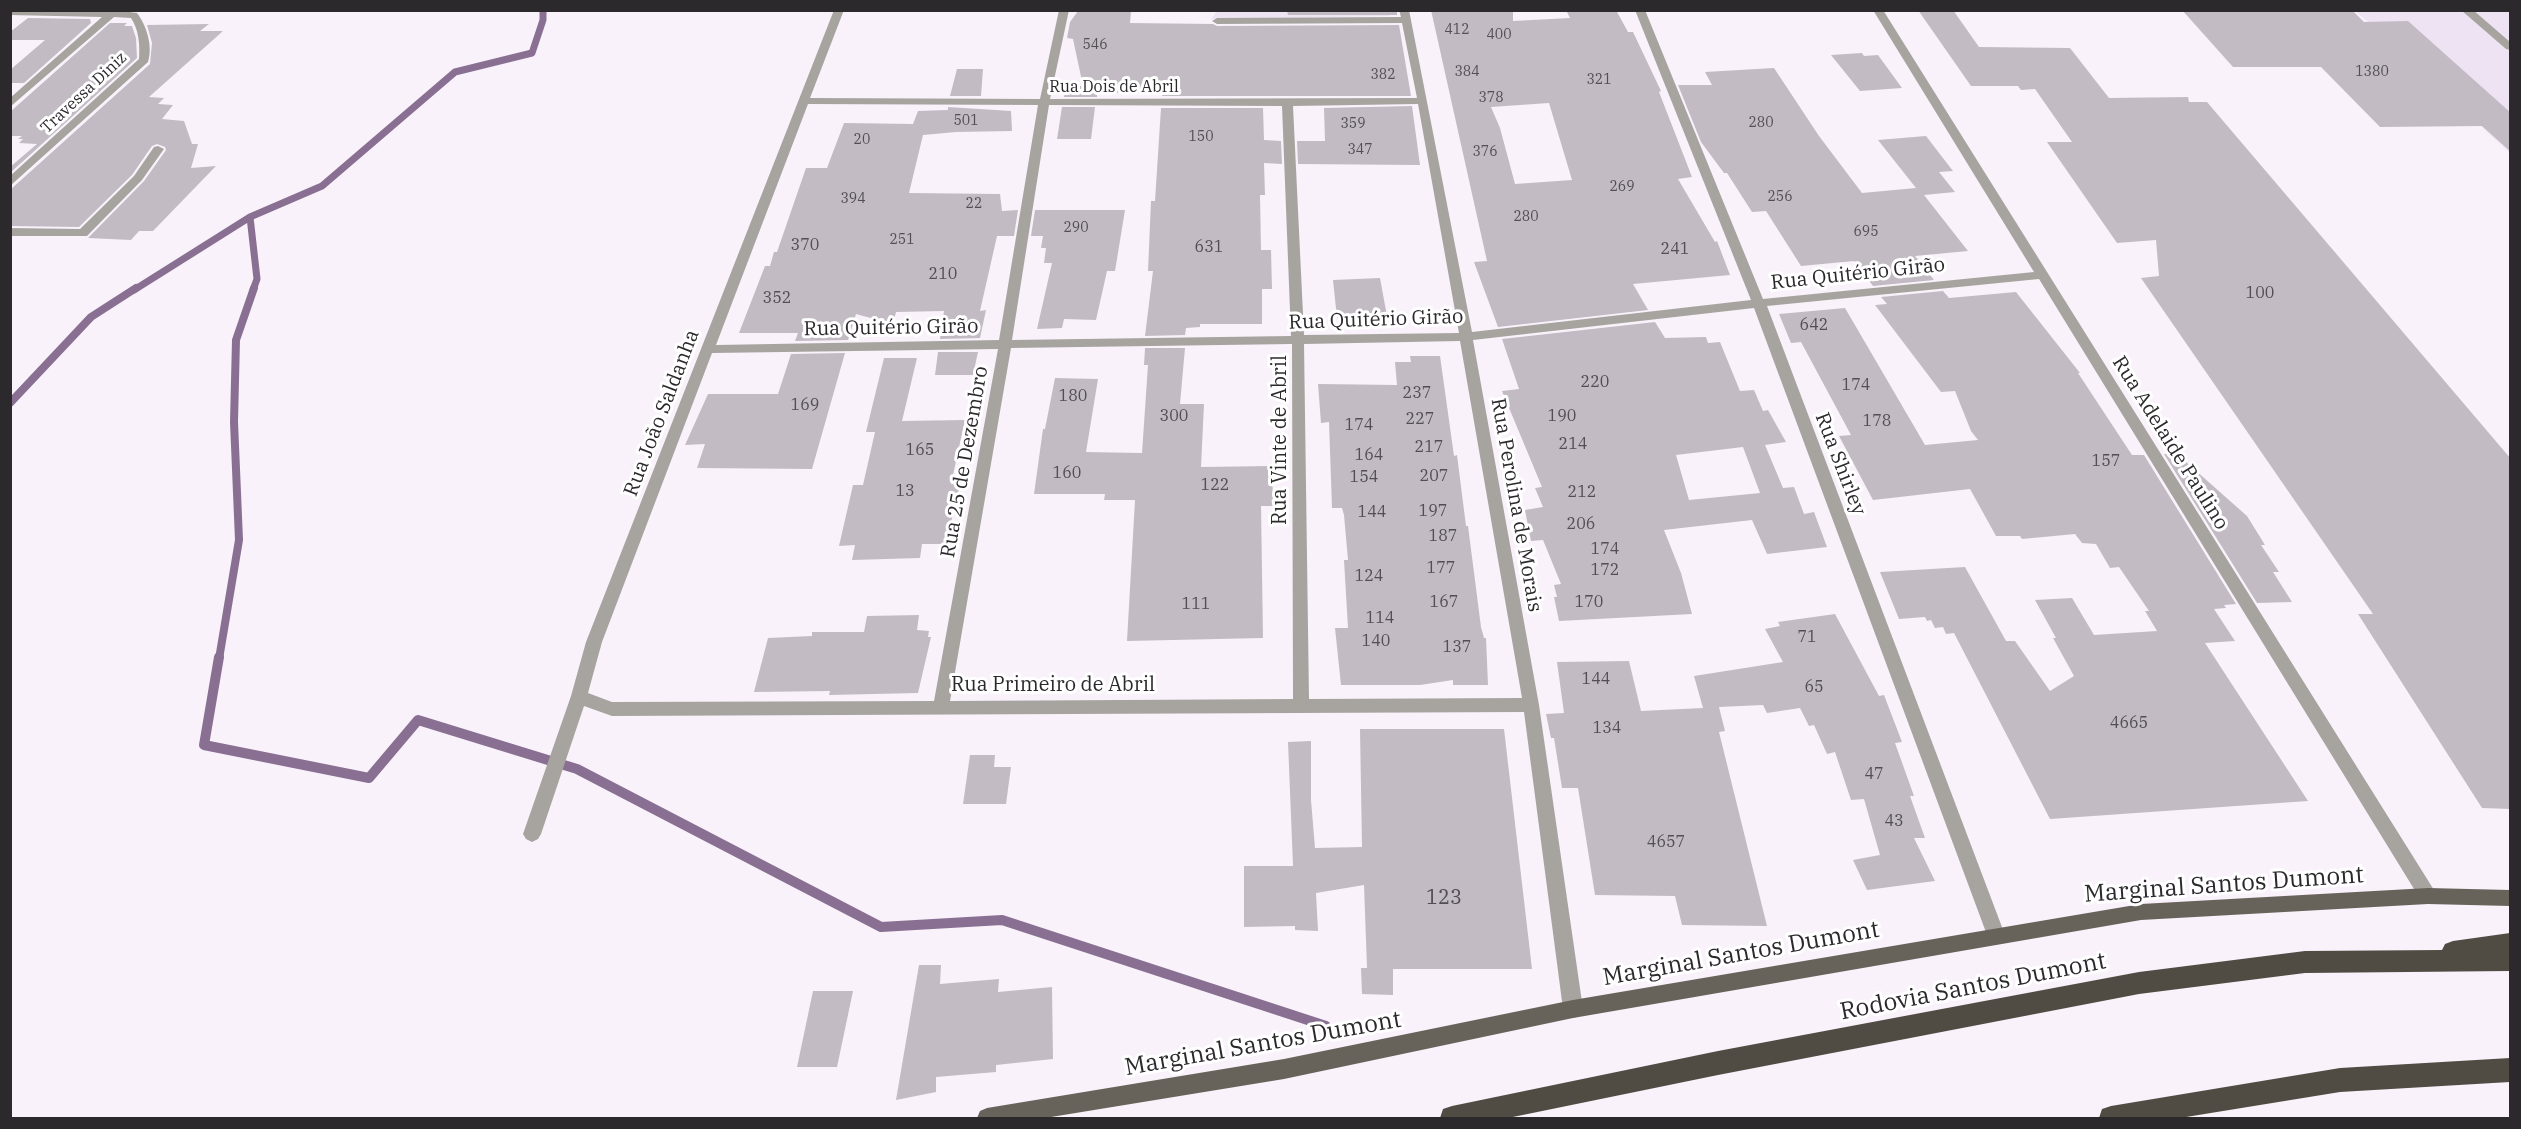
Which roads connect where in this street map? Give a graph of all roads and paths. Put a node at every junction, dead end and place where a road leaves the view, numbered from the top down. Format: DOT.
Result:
graph roads {
  1 [pos="839,10"];
  2 [pos="1064,10"];
  3 [pos="1640,10"];
  4 [pos="1878,10"];
  5 [pos="2466,10"];
  6 [pos="18,11"];
  7 [pos="113,13"];
  8 [pos="1404,15"];
  9 [pos="10,21"];
  10 [pos="1217,21"];
  11 [pos="2511,47"];
  12 [pos="805,101"];
  13 [pos="1423,101"];
  14 [pos="1044,103"];
  15 [pos="1287,103"];
  16 [pos="10,104"];
  17 [pos="158,149"];
  18 [pos="10,183"];
  19 [pos="10,232"];
  20 [pos="2042,275"];
  21 [pos="1759,303"];
  22 [pos="1466,337"];
  23 [pos="1298,342"];
  24 [pos="1005,346"];
  25 [pos="708,349"];
  26 [pos="579,696"];
  27 [pos="1301,704"];
  28 [pos="1531,705"];
  29 [pos="941,707"];
  30 [pos="532,834"];
  31 [pos="2428,896"];
  32 [pos="2511,898"];
  33 [pos="1996,935"];
  34 [pos="2511,943"];
  35 [pos="2406,959"];
  36 [pos="2511,960"];
  37 [pos="1573,1009"];
  38 [pos="2511,1070"];
  39 [pos="987,1119"];
  40 [pos="1452,1119"];
  41 [pos="2111,1119"];
  1 -- 12 [label="street, Rua João Saldanha"];
  2 -- 14 [label="street, Rua 25 de Dezembro"];
  3 -- 21 [label="street, Rua Shirley"];
  4 -- 20 [label="street, Rua Adelaide Paulino"];
  5 -- 11 [label="street"];
  6 -- 7 [label="street"];
  6 -- 9 [label="street"];
  7 -- 16 [label="street"];
  7 -- 18 [label="street, Travessa Diniz"];
  8 -- 10 [label="street"];
  8 -- 13 [label="street, Rua Perolina de Morais"];
  12 -- 14 [label="street, Rua Dois de Abril"];
  12 -- 25 [label="street, Rua João Saldanha"];
  13 -- 15 [label="street, Rua Dois de Abril"];
  13 -- 22 [label="street, Rua Perolina de Morais"];
  14 -- 15 [label="street, Rua Dois de Abril"];
  14 -- 24 [label="street, Rua 25 de Dezembro"];
  15 -- 23 [label="street, Rua Vinte de Abril"];
  17 -- 19 [label="street"];
  20 -- 21 [label="street, Rua Quitério Girão"];
  20 -- 31 [label="street, Rua Adelaide Paulino"];
  21 -- 22 [label="street, Rua Quitério Girão"];
  21 -- 33 [label="street, Rua Shirley"];
  22 -- 23 [label="street, Rua Quitério Girão"];
  22 -- 28 [label="street, Rua Perolina de Morais"];
  23 -- 24 [label="street, Rua Quitério Girão"];
  23 -- 27 [label="street, Rua Vinte de Abril"];
  24 -- 25 [label="street, Rua Quitério Girão"];
  24 -- 29 [label="street, Rua 25 de Dezembro"];
  25 -- 26 [label="street, Rua João Saldanha"];
  26 -- 29 [label="street, Rua Primeiro de Abril"];
  26 -- 30 [label="street, Rua João Saldanha"];
  27 -- 28 [label="street, Rua Primeiro de Abril"];
  27 -- 29 [label="street, Rua Primeiro de Abril"];
  28 -- 37 [label="street, Rua Perolina de Morais"];
  31 -- 32 [label="main road, Marginal Santos Dumont"];
  31 -- 33 [label="main road, Marginal Santos Dumont"];
  33 -- 37 [label="main road, Marginal Santos Dumont"];
  34 -- 35 [label="highway"];
  35 -- 36 [label="highway, Rodovia Santos Dumont"];
  35 -- 40 [label="highway, Rodovia Santos Dumont"];
  37 -- 39 [label="main road, Marginal Santos Dumont"];
  38 -- 41 [label="highway"];
}
